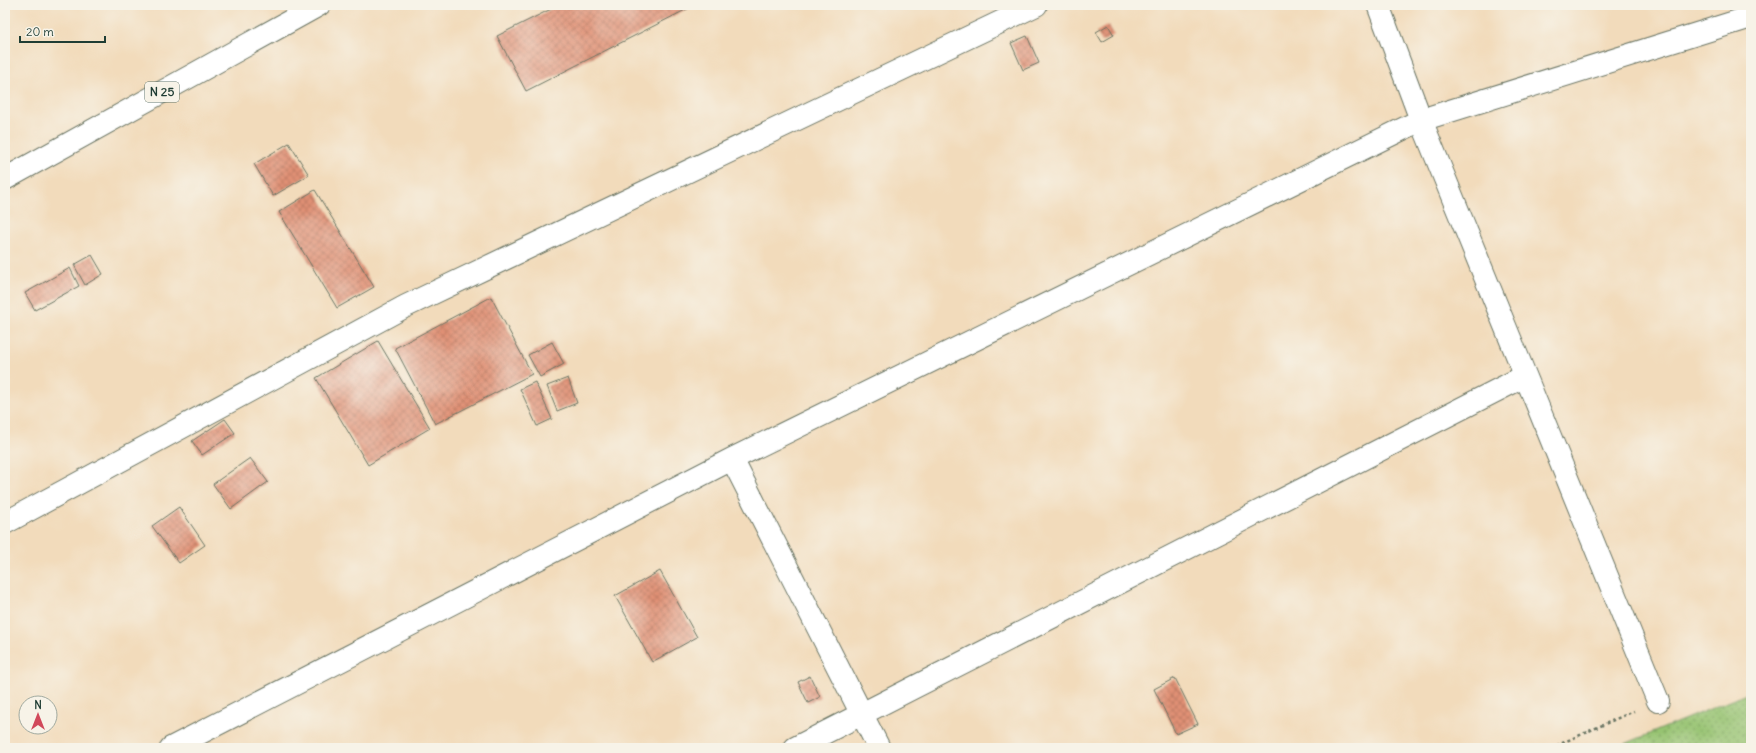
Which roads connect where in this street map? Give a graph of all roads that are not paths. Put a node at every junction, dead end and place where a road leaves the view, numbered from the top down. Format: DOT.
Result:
graph roads {
  1 [pos="318,5"];
  2 [pos="1036,5"];
  3 [pos="1378,5"];
  4 [pos="1751,17"];
  5 [pos="1421,120"];
  6 [pos="5,179"];
  7 [pos="1525,376"];
  8 [pos="732,459"];
  9 [pos="5,524"];
  10 [pos="1658,701"];
  11 [pos="862,714"];
  12 [pos="171,748"];
  13 [pos="795,748"];
  14 [pos="879,748"];
  1 -- 6 [label="street, N 25"];
  2 -- 9 [label="street"];
  3 -- 5 [label="street"];
  4 -- 5 [label="street"];
  5 -- 7 [label="street"];
  5 -- 8 [label="street"];
  7 -- 10 [label="street"];
  7 -- 11 [label="street"];
  8 -- 11 [label="street"];
  8 -- 12 [label="street"];
  11 -- 13 [label="street"];
  11 -- 14 [label="street"];
}
